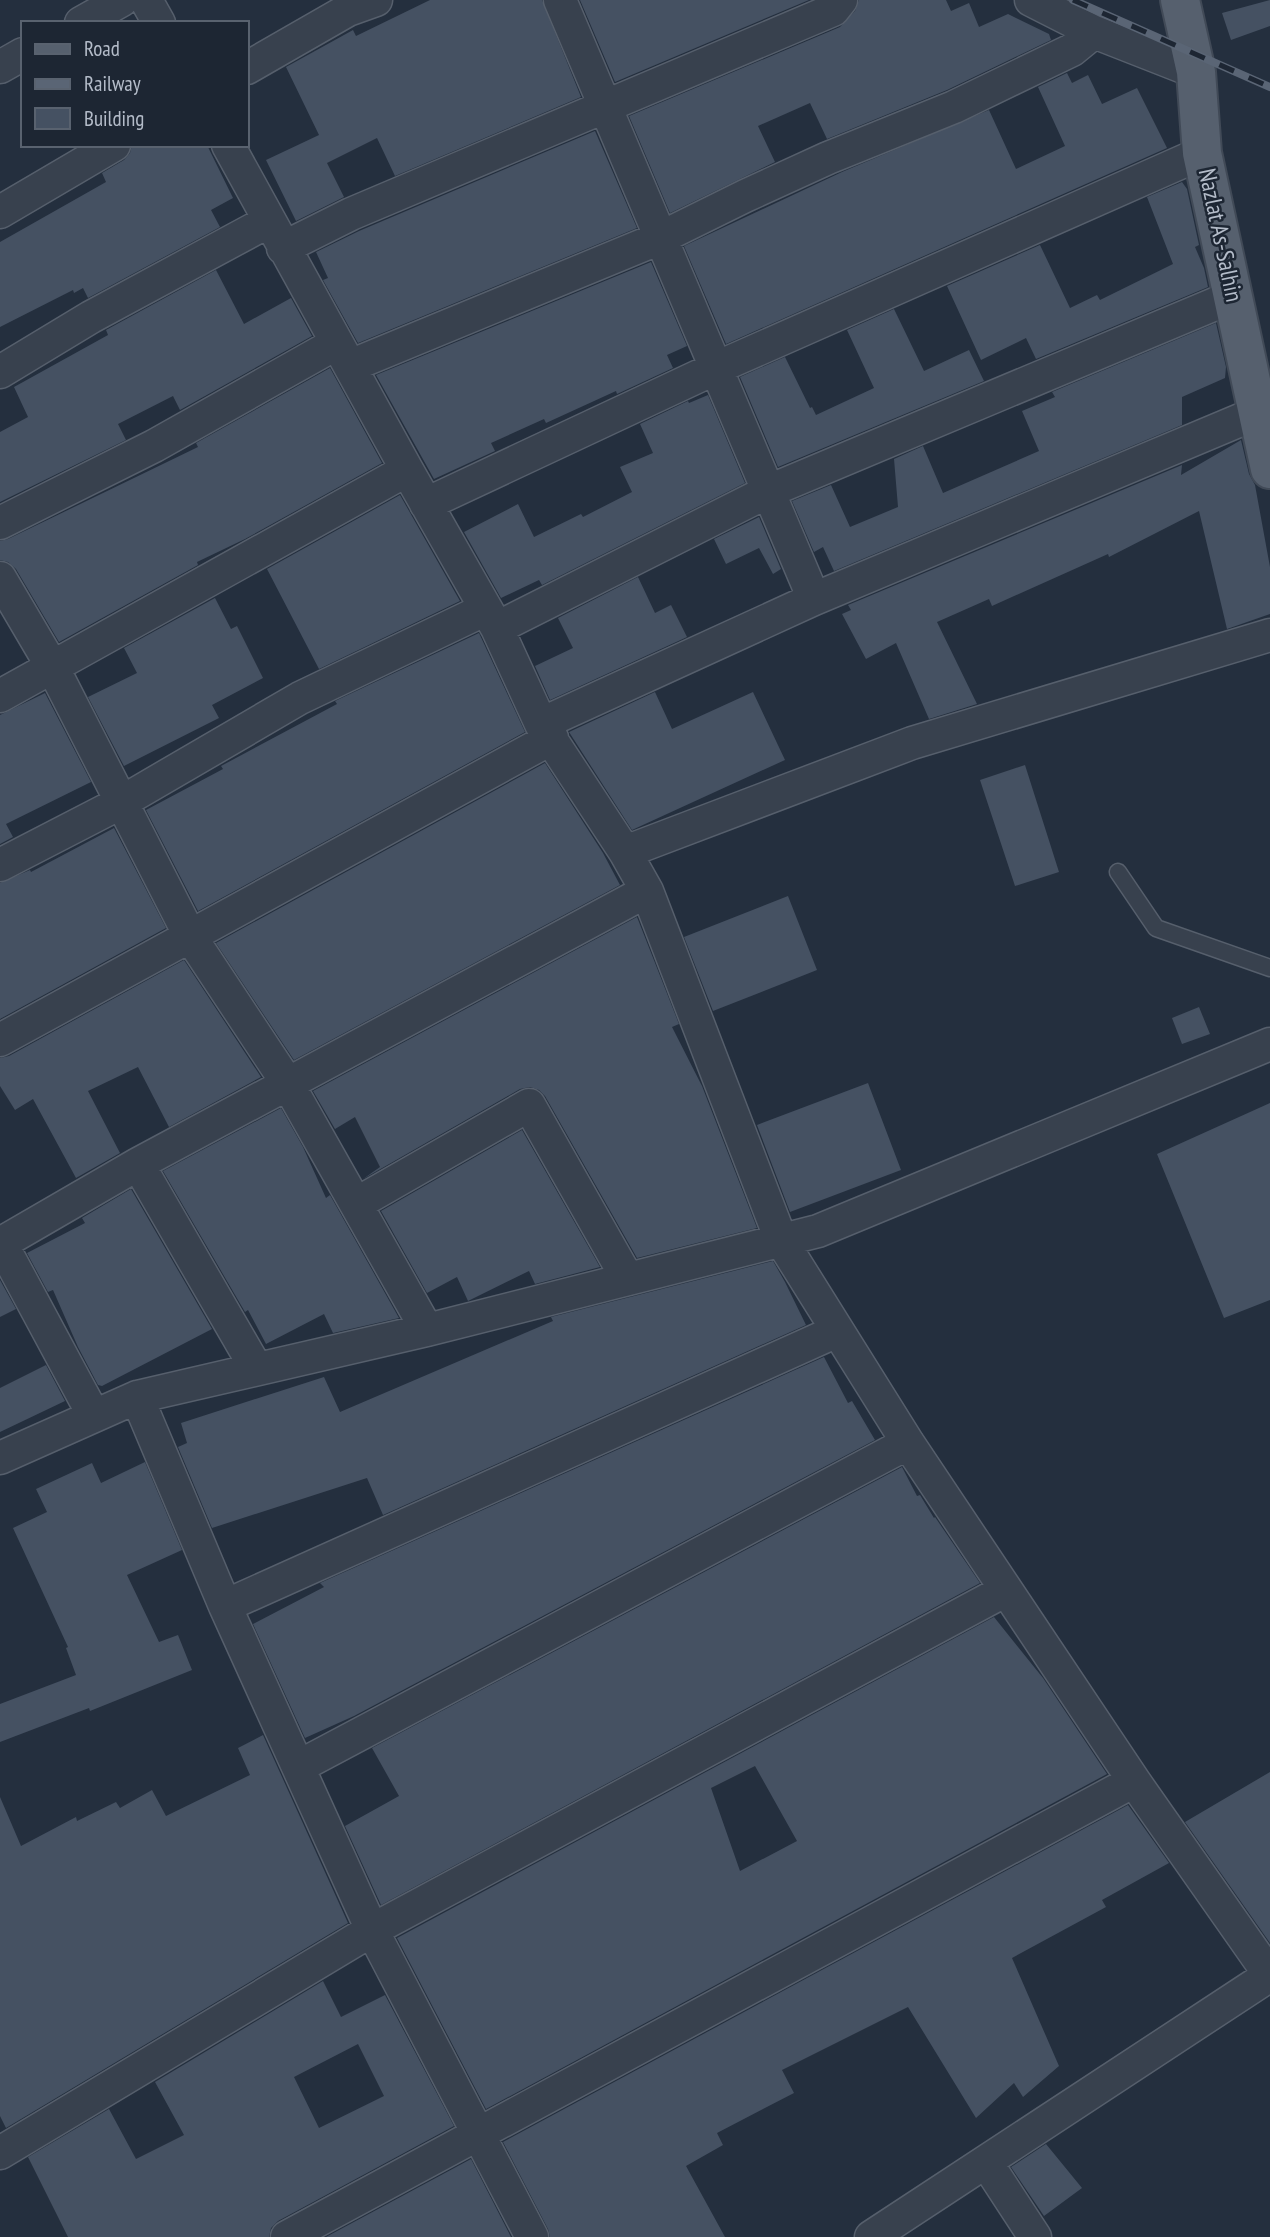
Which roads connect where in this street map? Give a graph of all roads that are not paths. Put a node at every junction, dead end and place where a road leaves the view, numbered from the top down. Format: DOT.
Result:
graph roads {
  1 [pos="122,0"];
  2 [pos="145,0"];
  3 [pos="376,0"];
  4 [pos="561,0"];
  5 [pos="841,0"];
  6 [pos="1031,0"];
  7 [pos="1180,0"];
  8 [pos="85,21"];
  9 [pos="158,21"];
  10 [pos="1094,32"];
  11 [pos="21,55"];
  12 [pos="0,67"];
  13 [pos="248,67"];
  14 [pos="1196,72"];
  15 [pos="605,108"];
  16 [pos="111,147"];
  17 [pos="229,147"];
  18 [pos="1202,153"];
  19 [pos="0,212"];
  20 [pos="276,234"];
  21 [pos="660,238"];
  22 [pos="1234,296"];
  23 [pos="344,355"];
  24 [pos="716,368"];
  25 [pos="0,372"];
  26 [pos="1258,413"];
  27 [pos="1270,469"];
  28 [pos="407,470"];
  29 [pos="769,491"];
  30 [pos="426,504"];
  31 [pos="0,523"];
  32 [pos="0,578"];
  33 [pos="814,599"];
  34 [pos="492,618"];
  35 [pos="1270,635"];
  36 [pos="53,668"];
  37 [pos="0,696"];
  38 [pos="547,731"];
  39 [pos="120,803"];
  40 [pos="625,852"];
  41 [pos="0,866"];
  42 [pos="1118,872"];
  43 [pos="647,891"];
  44 [pos="190,936"];
  45 [pos="1270,968"];
  46 [pos="0,1040"];
  47 [pos="1270,1044"];
  48 [pos="288,1084"];
  49 [pos="138,1164"];
  50 [pos="356,1204"];
  51 [pos="780,1240"];
  52 [pos="1,1243"];
  53 [pos="627,1278"];
  54 [pos="427,1330"];
  55 [pos="837,1331"];
  56 [pos="256,1368"];
  57 [pos="137,1397"];
  58 [pos="94,1416"];
  59 [pos="908,1443"];
  60 [pos="0,1458"];
  61 [pos="1006,1590"];
  62 [pos="225,1606"];
  63 [pos="298,1768"];
  64 [pos="1134,1781"];
  65 [pos="372,1930"];
  66 [pos="1270,1975"];
  67 [pos="478,2134"];
  68 [pos="0,2153"];
  69 [pos="986,2162"];
  70 [pos="287,2237"];
  71 [pos="532,2237"];
  72 [pos="871,2237"];
  73 [pos="1035,2237"];
  1 -- 8 [label="street"];
  2 -- 9 [label="street"];
  3 -- 13 [label="street"];
  4 -- 15 [label="street"];
  5 -- 15 [label="street"];
  6 -- 10 [label="street"];
  7 -- 14 [label="main road, Nazlat As-Salhin"];
  10 -- 14 [label="street"];
  10 -- 21 [label="street"];
  11 -- 12 [label="street"];
  14 -- 18 [label="main road, Nazlat As-Salhin"];
  15 -- 20 [label="street"];
  15 -- 21 [label="street"];
  16 -- 19 [label="street"];
  17 -- 20 [label="street"];
  18 -- 22 [label="main road, Nazlat As-Salhin"];
  18 -- 24 [label="street"];
  20 -- 23 [label="street"];
  20 -- 25 [label="street"];
  21 -- 23 [label="street"];
  21 -- 24 [label="street"];
  22 -- 26 [label="main road, Nazlat As-Salhin"];
  22 -- 29 [label="street"];
  23 -- 28 [label="street"];
  23 -- 31 [label="street"];
  24 -- 29 [label="street"];
  24 -- 30 [label="street"];
  26 -- 27 [label="main road, Nazlat As-Salhin"];
  26 -- 33 [label="street"];
  28 -- 30 [label="street"];
  28 -- 36 [label="street"];
  29 -- 33 [label="street"];
  29 -- 34 [label="street"];
  30 -- 34 [label="street"];
  32 -- 36 [label="street"];
  33 -- 38 [label="street"];
  34 -- 38 [label="street"];
  34 -- 39 [label="street"];
  35 -- 40 [label="street"];
  36 -- 37 [label="street"];
  36 -- 39 [label="street"];
  38 -- 40 [label="street"];
  38 -- 44 [label="street"];
  39 -- 41 [label="street"];
  39 -- 44 [label="street"];
  40 -- 43 [label="street"];
  42 -- 45 [label="lane"];
  43 -- 48 [label="street"];
  43 -- 51 [label="street"];
  44 -- 46 [label="street"];
  44 -- 48 [label="street"];
  47 -- 51 [label="street"];
  48 -- 49 [label="street"];
  48 -- 50 [label="street"];
  49 -- 52 [label="street"];
  49 -- 56 [label="street"];
  50 -- 53 [label="street"];
  50 -- 54 [label="street"];
  51 -- 53 [label="street"];
  51 -- 55 [label="street"];
  52 -- 58 [label="street"];
  53 -- 54 [label="street"];
  54 -- 56 [label="street"];
  55 -- 59 [label="street"];
  55 -- 62 [label="street"];
  56 -- 57 [label="street"];
  57 -- 58 [label="street"];
  57 -- 62 [label="street"];
  58 -- 60 [label="street"];
  59 -- 61 [label="street"];
  59 -- 63 [label="street"];
  61 -- 64 [label="street"];
  61 -- 65 [label="street"];
  62 -- 63 [label="street"];
  63 -- 65 [label="street"];
  64 -- 66 [label="street"];
  64 -- 67 [label="street"];
  65 -- 67 [label="street"];
  65 -- 68 [label="street"];
  66 -- 69 [label="street"];
  67 -- 70 [label="street"];
  67 -- 71 [label="street"];
  69 -- 72 [label="street"];
  69 -- 73 [label="street"];
}
